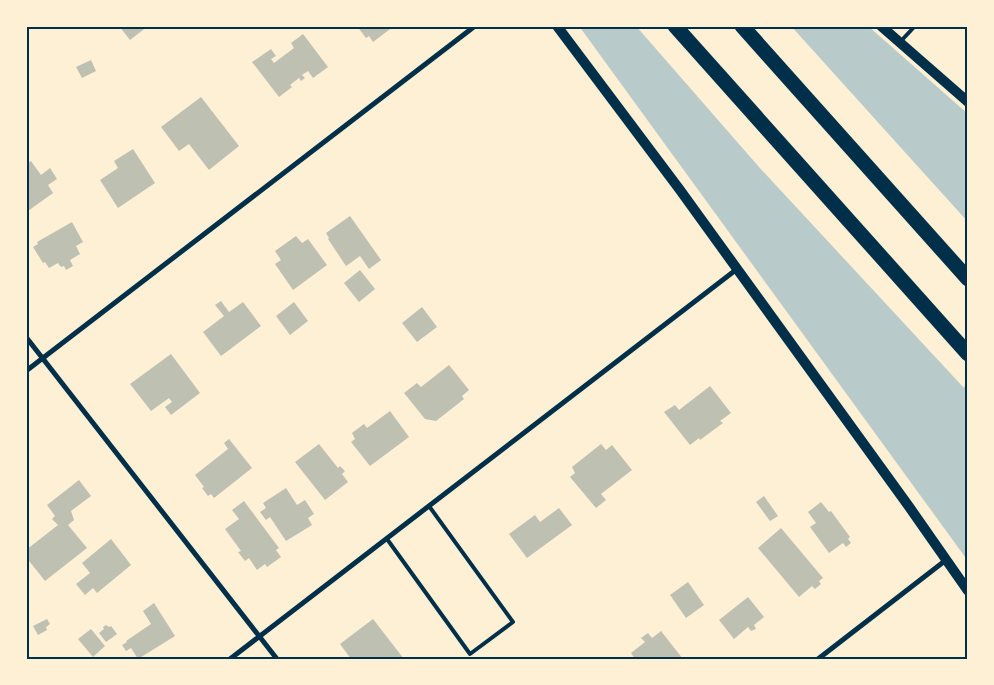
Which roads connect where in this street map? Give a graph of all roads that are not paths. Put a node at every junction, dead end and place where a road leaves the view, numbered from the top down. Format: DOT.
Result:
graph roads {
  1 [pos="475,26"];
  2 [pos="557,26"];
  3 [pos="675,26"];
  4 [pos="742,26"];
  5 [pos="881,26"];
  6 [pos="916,26"];
  7 [pos="899,43"];
  8 [pos="968,102"];
  9 [pos="737,269"];
  10 [pos="968,279"];
  11 [pos="26,336"];
  12 [pos="968,354"];
  13 [pos="43,358"];
  14 [pos="26,372"];
  15 [pos="429,506"];
  16 [pos="387,538"];
  17 [pos="946,560"];
  18 [pos="968,591"];
  19 [pos="260,636"];
  20 [pos="230,659"];
  21 [pos="277,659"];
  22 [pos="818,659"];
  1 -- 13 [label="street"];
  2 -- 9 [label="main road"];
  3 -- 12 [label="highway"];
  4 -- 10 [label="highway"];
  5 -- 7 [label="main road"];
  6 -- 7 [label="lane"];
  7 -- 8 [label="main road"];
  9 -- 15 [label="street"];
  9 -- 17 [label="main road"];
  11 -- 13 [label="street"];
  13 -- 14 [label="street"];
  13 -- 19 [label="street"];
  15 -- 16 [label="street"];
  15 -- 16 [label="lane"];
  16 -- 19 [label="street"];
  17 -- 18 [label="main road"];
  17 -- 22 [label="street"];
  19 -- 20 [label="street"];
  19 -- 21 [label="street"];
}
